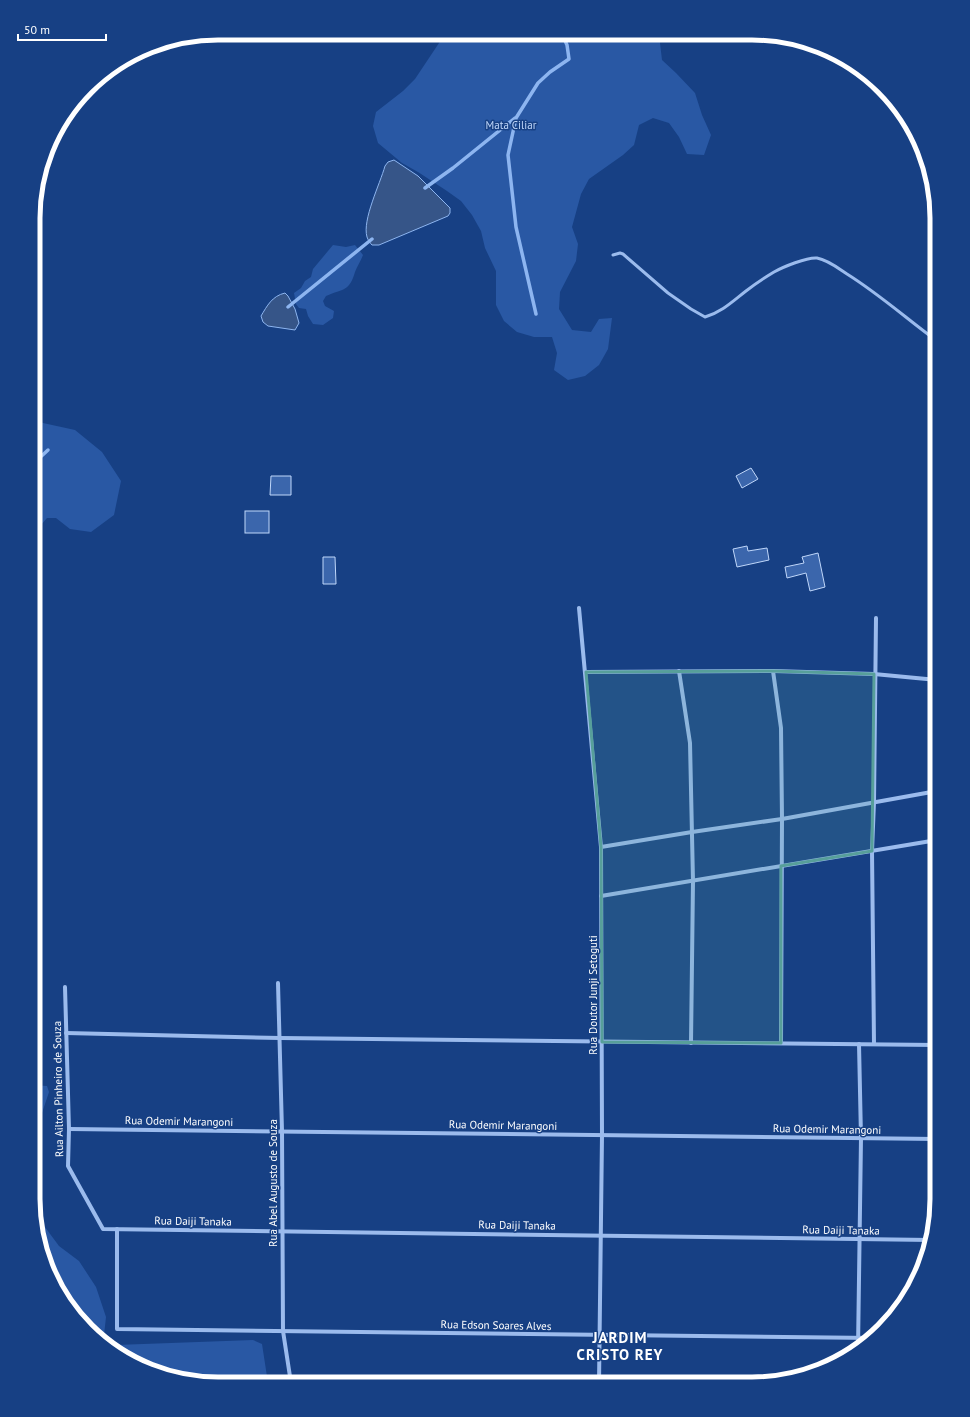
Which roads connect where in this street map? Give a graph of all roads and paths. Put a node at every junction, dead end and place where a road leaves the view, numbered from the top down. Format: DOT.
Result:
graph roads {
  1 [pos="613,255"];
  2 [pos="930,335"];
  3 [pos="579,608"];
  4 [pos="876,618"];
  5 [pos="679,671"];
  6 [pos="773,671"];
  7 [pos="586,672"];
  8 [pos="874,674"];
  9 [pos="930,679"];
  10 [pos="930,792"];
  11 [pos="874,802"];
  12 [pos="782,819"];
  13 [pos="692,832"];
  14 [pos="930,841"];
  15 [pos="601,848"];
  16 [pos="872,851"];
  17 [pos="781,866"];
  18 [pos="693,881"];
  19 [pos="602,896"];
  20 [pos="278,983"];
  21 [pos="65,987"];
  22 [pos="66,1033"];
  23 [pos="280,1038"];
  24 [pos="602,1042"];
  25 [pos="691,1042"];
  26 [pos="781,1043"];
  27 [pos="859,1044"];
  28 [pos="874,1044"];
  29 [pos="930,1045"];
  30 [pos="69,1129"];
  31 [pos="282,1131"];
  32 [pos="602,1135"];
  33 [pos="861,1138"];
  34 [pos="930,1139"];
  35 [pos="103,1229"];
  36 [pos="116,1229"];
  37 [pos="282,1232"];
  38 [pos="601,1235"];
  39 [pos="860,1239"];
  40 [pos="925,1240"];
  41 [pos="283,1331"];
  42 [pos="599,1335"];
  43 [pos="858,1338"];
  44 [pos="863,1338"];
  45 [pos="858,1342"];
  46 [pos="290,1377"];
  47 [pos="599,1377"];
  1 -- 2 [label="lane"];
  3 -- 7 [label="street, Rua Doutor Junji Setoguti"];
  4 -- 8 [label="street"];
  5 -- 6 [label="street"];
  5 -- 7 [label="street"];
  5 -- 13 [label="street"];
  6 -- 8 [label="street"];
  6 -- 12 [label="street"];
  7 -- 15 [label="street, Rua Doutor Junji Setoguti"];
  8 -- 9 [label="street"];
  8 -- 11 [label="street"];
  10 -- 11 [label="street"];
  11 -- 12 [label="street"];
  11 -- 16 [label="street"];
  12 -- 13 [label="street"];
  12 -- 17 [label="street"];
  13 -- 15 [label="street"];
  13 -- 18 [label="street"];
  14 -- 16 [label="street"];
  15 -- 19 [label="street, Rua Doutor Junji Setoguti"];
  16 -- 17 [label="street"];
  16 -- 28 [label="street"];
  17 -- 18 [label="street"];
  17 -- 26 [label="street"];
  18 -- 19 [label="street"];
  18 -- 25 [label="street"];
  19 -- 24 [label="street, Rua Doutor Junji Setoguti"];
  20 -- 23 [label="street, Rua Abel Augusto de Souza"];
  21 -- 22 [label="street, Rua Ailton Pinheiro de Souza"];
  22 -- 23 [label="street"];
  22 -- 30 [label="street, Rua Ailton Pinheiro de Souza"];
  23 -- 24 [label="street"];
  23 -- 31 [label="street, Rua Abel Augusto de Souza"];
  24 -- 25 [label="street"];
  24 -- 32 [label="street, Rua Doutor Junji Setoguti"];
  25 -- 26 [label="street"];
  26 -- 27 [label="street"];
  27 -- 28 [label="street"];
  27 -- 33 [label="street"];
  28 -- 29 [label="street"];
  30 -- 31 [label="street, Rua Odemir Marangoni"];
  30 -- 35 [label="street, Rua Ailton Pinheiro de Souza"];
  31 -- 32 [label="street, Rua Odemir Marangoni"];
  31 -- 37 [label="street, Rua Abel Augusto de Souza"];
  32 -- 33 [label="street, Rua Odemir Marangoni"];
  32 -- 38 [label="street, Rua Doutor Junji Setoguti"];
  33 -- 34 [label="street, Rua Odemir Marangoni"];
  33 -- 39 [label="street"];
  35 -- 36 [label="street, Rua Daiji Tanaka"];
  36 -- 37 [label="street, Rua Daiji Tanaka"];
  36 -- 41 [label="street, Rua Edson Soares Alves"];
  37 -- 38 [label="street, Rua Daiji Tanaka"];
  37 -- 41 [label="street, Rua Abel Augusto de Souza"];
  38 -- 39 [label="street, Rua Daiji Tanaka"];
  38 -- 42 [label="street, Rua Doutor Junji Setoguti"];
  39 -- 40 [label="street, Rua Daiji Tanaka"];
  39 -- 43 [label="street"];
  41 -- 42 [label="street, Rua Edson Soares Alves"];
  41 -- 46 [label="street, Rua Abel Augusto de Souza"];
  42 -- 43 [label="street, Rua Edson Soares Alves"];
  42 -- 47 [label="street, Rua Doutor Junji Setoguti"];
  43 -- 44 [label="street, Rua Edson Soares Alves"];
  43 -- 45 [label="street"];
}
